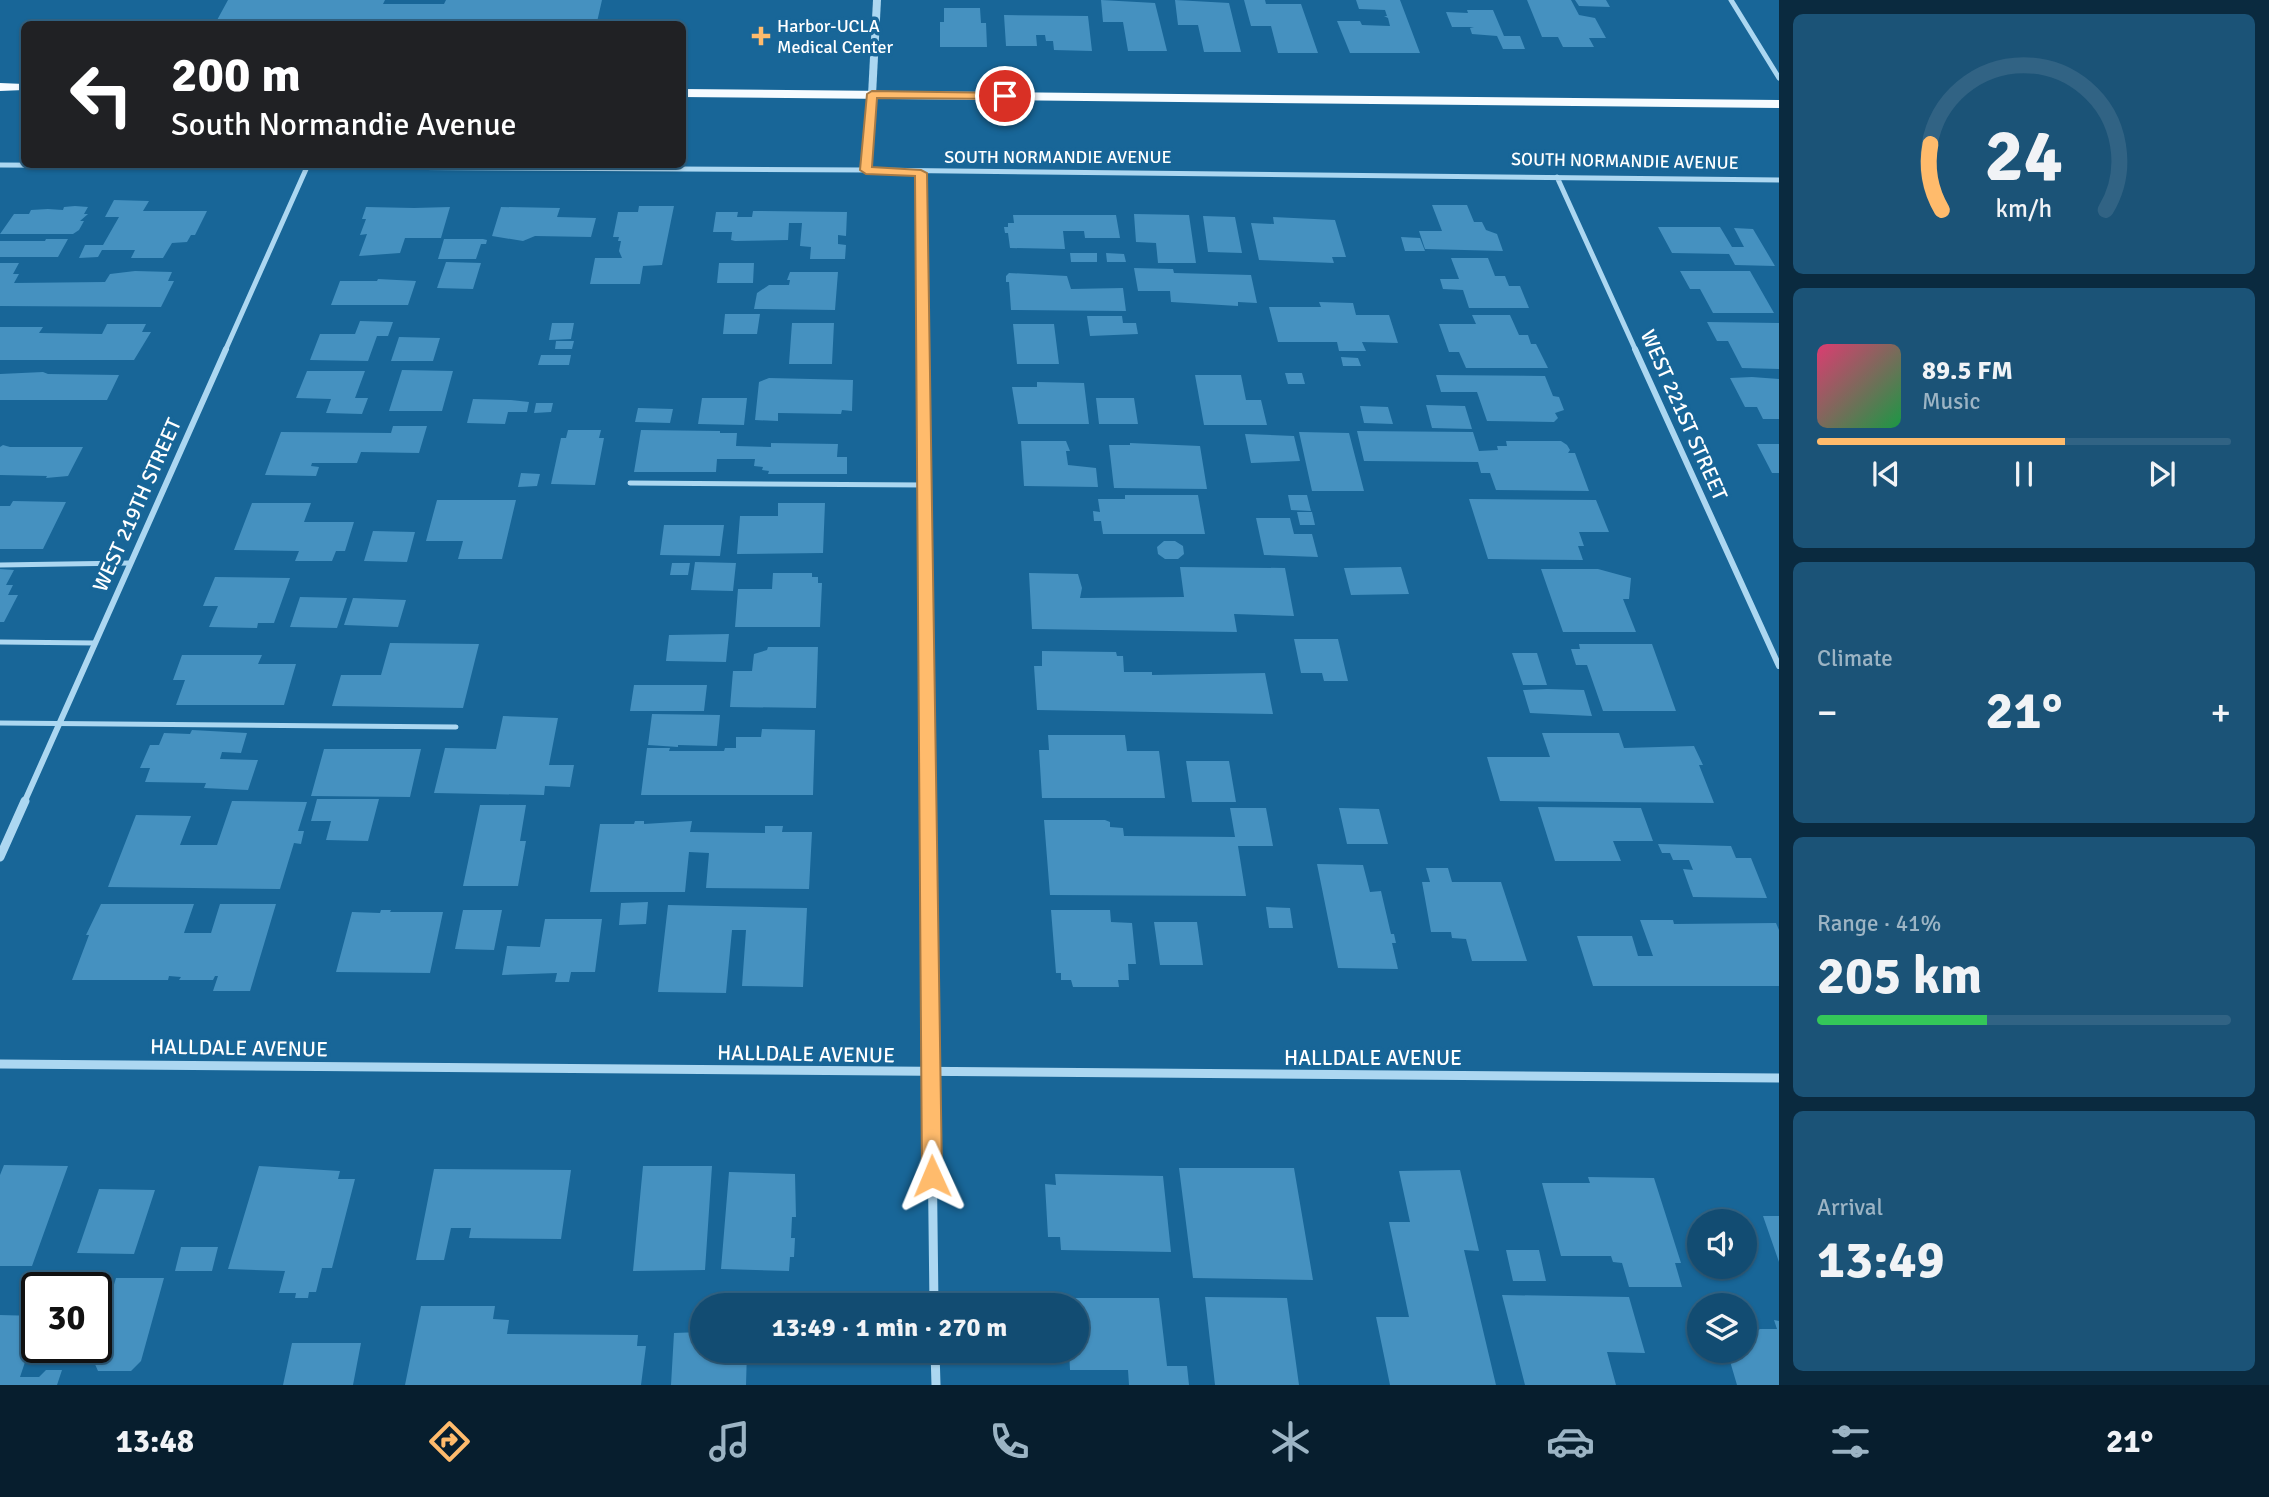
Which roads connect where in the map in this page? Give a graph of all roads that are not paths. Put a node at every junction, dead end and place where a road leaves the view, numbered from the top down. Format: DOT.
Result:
graph roads {
  1 [pos="877,0"];
  2 [pos="1731,0"];
  3 [pos="1779,78"];
  4 [pos="0,87"];
  5 [pos="21,87"];
  6 [pos="686,93"];
  7 [pos="872,94"];
  8 [pos="1779,104"];
  9 [pos="0,165"];
  10 [pos="21,165"];
  11 [pos="307,168"];
  12 [pos="493,168"];
  13 [pos="866,170"];
  14 [pos="921,173"];
  15 [pos="1557,177"];
  16 [pos="1779,180"];
  17 [pos="630,483"];
  18 [pos="924,485"];
  19 [pos="130,563"];
  20 [pos="0,565"];
  21 [pos="0,642"];
  22 [pos="95,643"];
  23 [pos="1779,666"];
  24 [pos="0,723"];
  25 [pos="59,724"];
  26 [pos="456,727"];
  27 [pos="0,857"];
  28 [pos="0,1063"];
  29 [pos="930,1073"];
  30 [pos="1779,1078"];
  31 [pos="934,1293"];
  32 [pos="935,1363"];
  33 [pos="936,1385"];
  1 -- 7 [label="street"];
  2 -- 3 [label="street"];
  4 -- 5 [label="main road"];
  6 -- 7 [label="main road"];
  7 -- 8 [label="main road"];
  7 -- 13 [label="street"];
  9 -- 10 [label="street, SOUTH NORMANDIE AVENUE"];
  11 -- 19 [label="street, WEST 219TH STREET"];
  12 -- 13 [label="street, SOUTH NORMANDIE AVENUE"];
  13 -- 14 [label="street, SOUTH NORMANDIE AVENUE"];
  14 -- 15 [label="street, SOUTH NORMANDIE AVENUE"];
  14 -- 18 [label="street"];
  15 -- 16 [label="street, SOUTH NORMANDIE AVENUE"];
  15 -- 23 [label="street, WEST 221ST STREET"];
  17 -- 18 [label="lane"];
  18 -- 29 [label="street"];
  19 -- 20 [label="lane"];
  19 -- 22 [label="street, WEST 219TH STREET"];
  21 -- 22 [label="lane"];
  22 -- 25 [label="street, WEST 219TH STREET"];
  24 -- 25 [label="lane"];
  25 -- 26 [label="lane"];
  25 -- 27 [label="street, WEST 219TH STREET"];
  28 -- 29 [label="street, HALLDALE AVENUE"];
  29 -- 30 [label="street, HALLDALE AVENUE"];
  29 -- 31 [label="street"];
  32 -- 33 [label="street"];
}
